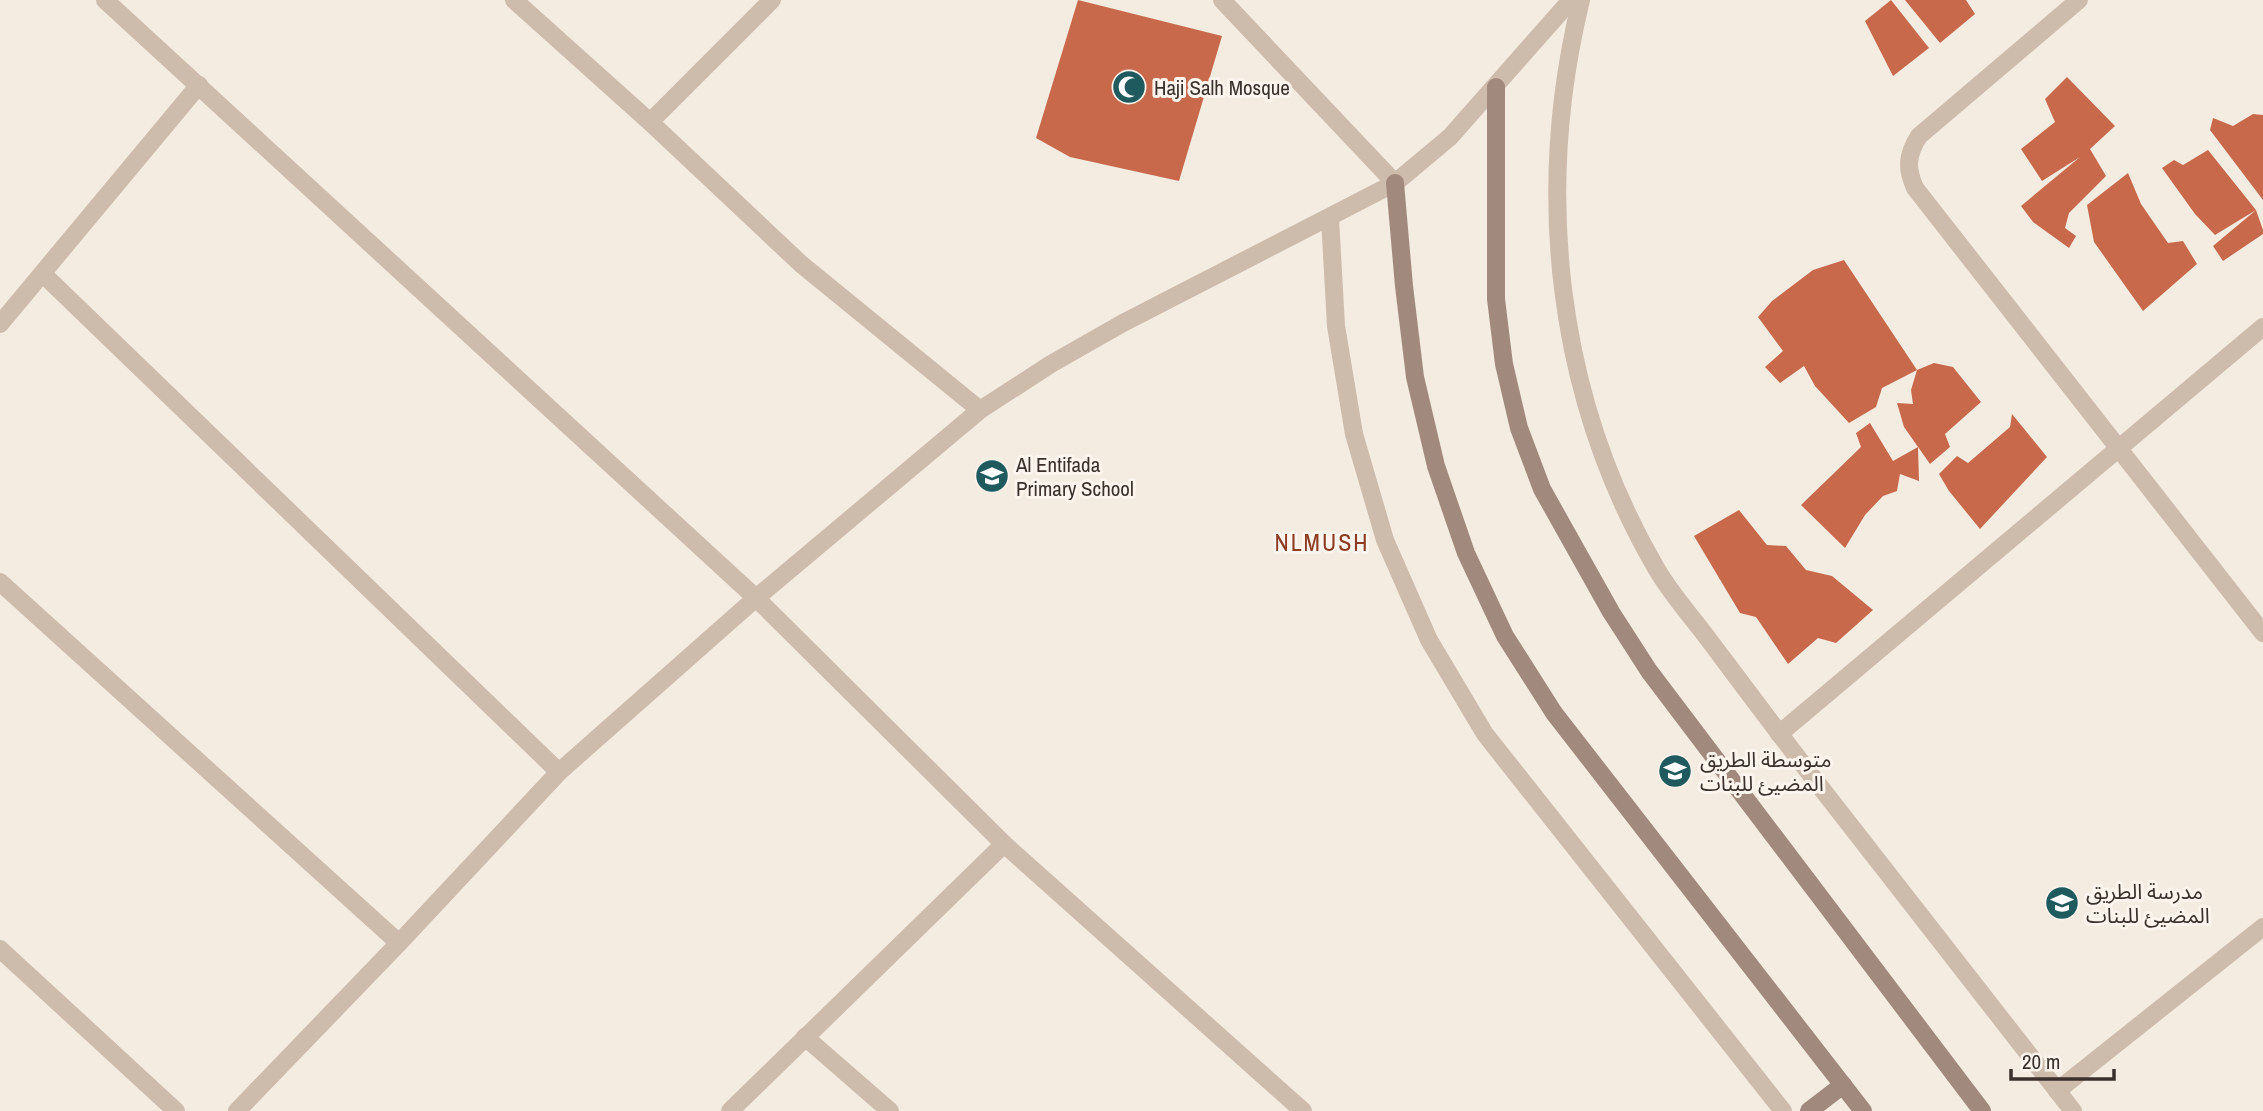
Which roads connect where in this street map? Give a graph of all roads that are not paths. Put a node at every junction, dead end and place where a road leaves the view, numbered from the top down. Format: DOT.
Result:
graph roads {
  1 [pos="105,0"];
  2 [pos="514,0"];
  3 [pos="772,0"];
  4 [pos="1222,0"];
  5 [pos="1571,0"];
  6 [pos="1581,0"];
  7 [pos="2079,0"];
  8 [pos="199,85"];
  9 [pos="1496,87"];
  10 [pos="650,122"];
  11 [pos="1395,183"];
  12 [pos="1330,218"];
  13 [pos="43,274"];
  14 [pos="0,324"];
  15 [pos="2263,327"];
  16 [pos="980,410"];
  17 [pos="2117,449"];
  18 [pos="0,582"];
  19 [pos="756,598"];
  20 [pos="2263,634"];
  21 [pos="1779,734"];
  22 [pos="559,772"];
  23 [pos="1004,844"];
  24 [pos="2260,937"];
  25 [pos="399,943"];
  26 [pos="0,949"];
  27 [pos="805,1037"];
  28 [pos="1843,1085"];
  29 [pos="2057,1091"];
  30 [pos="176,1111"];
  31 [pos="237,1111"];
  32 [pos="730,1111"];
  33 [pos="890,1111"];
  34 [pos="1303,1111"];
  35 [pos="1783,1111"];
  36 [pos="1809,1111"];
  37 [pos="1863,1111"];
  38 [pos="1982,1111"];
  39 [pos="2073,1111"];
  1 -- 8 [label="street"];
  2 -- 10 [label="street"];
  3 -- 10 [label="street"];
  4 -- 11 [label="street"];
  5 -- 9 [label="street"];
  6 -- 21 [label="street"];
  7 -- 17 [label="street"];
  8 -- 13 [label="street"];
  8 -- 19 [label="street"];
  9 -- 11 [label="street"];
  9 -- 38 [label="main road"];
  10 -- 16 [label="street"];
  11 -- 12 [label="street"];
  11 -- 28 [label="main road"];
  12 -- 16 [label="street"];
  12 -- 35 [label="street"];
  13 -- 14 [label="street"];
  13 -- 22 [label="street"];
  15 -- 17 [label="street"];
  16 -- 19 [label="street"];
  17 -- 20 [label="street"];
  17 -- 21 [label="street"];
  18 -- 25 [label="street"];
  19 -- 22 [label="street"];
  19 -- 23 [label="street"];
  21 -- 29 [label="street"];
  22 -- 25 [label="street"];
  23 -- 27 [label="street"];
  23 -- 34 [label="street"];
  24 -- 29 [label="street"];
  25 -- 31 [label="street"];
  26 -- 30 [label="street"];
  27 -- 32 [label="street"];
  27 -- 33 [label="street"];
  28 -- 36 [label="main road"];
  28 -- 37 [label="main road"];
  29 -- 39 [label="street"];
}
